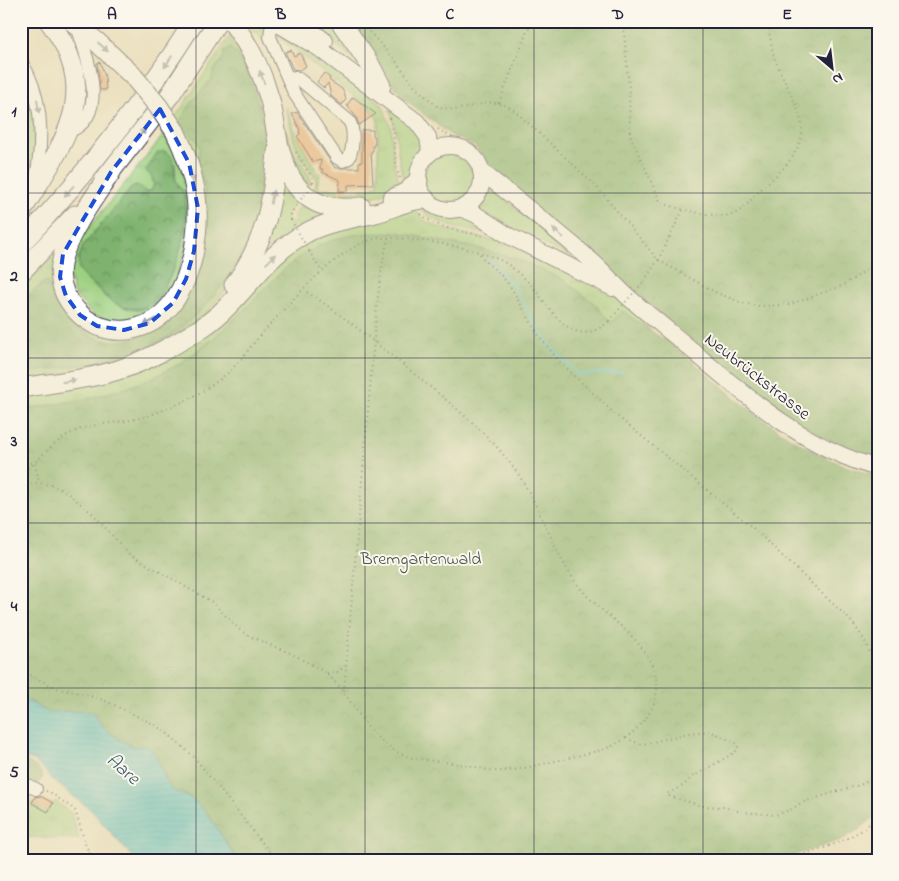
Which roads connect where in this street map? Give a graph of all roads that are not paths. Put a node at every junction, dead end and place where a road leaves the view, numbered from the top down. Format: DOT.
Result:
graph roads {
  1 [pos="37,21"];
  2 [pos="49,21"];
  3 [pos="194,21"];
  4 [pos="299,21"];
  5 [pos="340,21"];
  6 [pos="274,22"];
  7 [pos="75,23"];
  8 [pos="222,23"];
  9 [pos="21,61"];
  10 [pos="288,79"];
  11 [pos="381,86"];
  12 [pos="73,112"];
  13 [pos="68,132"];
  14 [pos="278,142"];
  15 [pos="451,146"];
  16 [pos="430,152"];
  17 [pos="483,166"];
  18 [pos="111,172"];
  19 [pos="411,183"];
  20 [pos="33,192"];
  21 [pos="422,205"];
  22 [pos="460,208"];
  23 [pos="21,212"];
  24 [pos="21,244"];
  25 [pos="21,272"];
  26 [pos="626,295"];
  27 [pos="183,339"];
  28 [pos="21,388"];
  29 [pos="878,468"];
  30 [pos="21,782"];
  31 [pos="36,789"];
  32 [pos="878,857"];
  33 [pos="874,860"];
  1 -- 12 [label="highway"];
  2 -- 12 [label="highway"];
  3 -- 24 [label="highway, one-way"];
  4 -- 11 [label="main road"];
  5 -- 11 [label="highway"];
  6 -- 10 [label="lane"];
  6 -- 16 [label="main road"];
  7 -- 13 [label="lane"];
  7 -- 18 [label="highway, one-way, bridge"];
  14 -- 8 [label="highway, one-way"];
  18 -- 8 [label="highway, one-way"];
  9 -- 20 [label="lane, one-way"];
  10 -- 10 [label="lane"];
  11 -- 15 [label="main road"];
  12 -- 13 [label="highway"];
  13 -- 20 [label="highway"];
  14 -- 19 [label="highway"];
  27 -- 14 [label="highway, one-way"];
  15 -- 16 [label="main road"];
  15 -- 17 [label="main road"];
  16 -- 19 [label="main road"];
  17 -- 22 [label="main road"];
  26 -- 17 [label="main road, Neubrückstrasse, one-way"];
  18 -- 25 [label="highway"];
  19 -- 21 [label="main road"];
  20 -- 23 [label="highway"];
  21 -- 22 [label="main road"];
  27 -- 21 [label="highway, one-way"];
  22 -- 26 [label="main road, Neubrückstrasse"];
  26 -- 29 [label="main road, Neubrückstrasse"];
  28 -- 27 [label="highway, one-way"];
  30 -- 31 [label="lane"];
  32 -- 33 [label="lane"];
}
